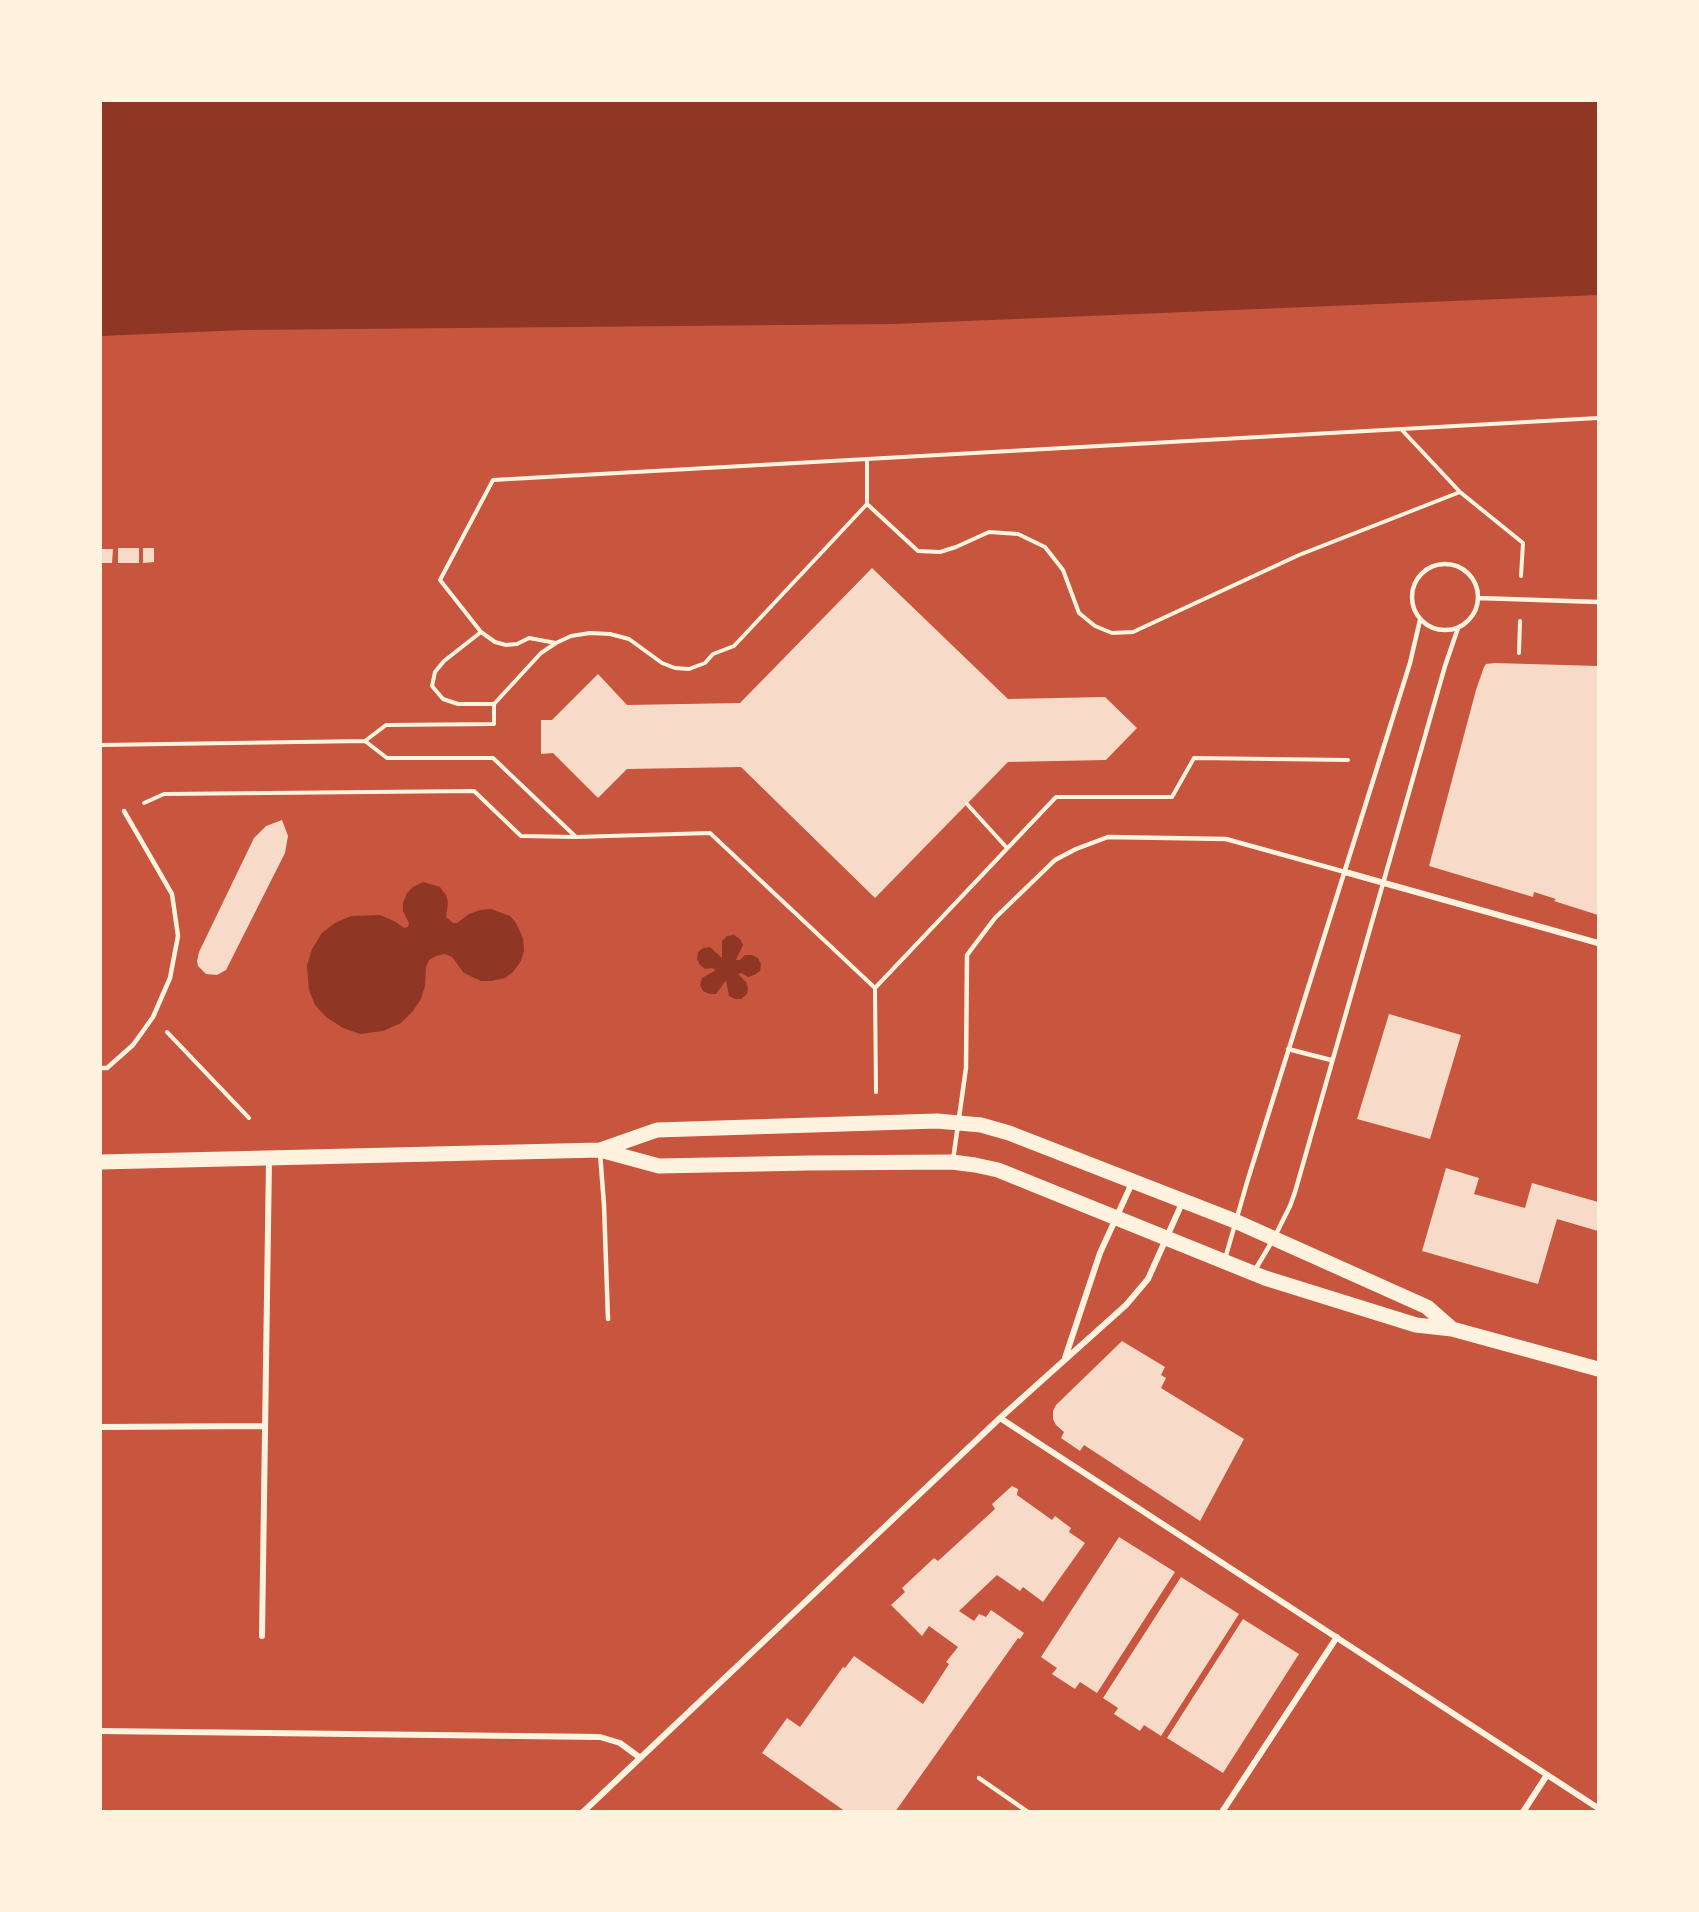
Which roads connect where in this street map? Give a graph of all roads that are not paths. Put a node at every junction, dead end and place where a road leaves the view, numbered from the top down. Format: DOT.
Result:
graph roads {
  1 [pos="1478,598"];
  2 [pos="1599,602"];
  3 [pos="1420,620"];
  4 [pos="1458,628"];
  5 [pos="124,811"];
  6 [pos="1345,872"];
  7 [pos="1382,883"];
  8 [pos="1599,943"];
  9 [pos="1288,1048"];
  10 [pos="1331,1060"];
  11 [pos="100,1068"];
  12 [pos="958,1123"];
  13 [pos="600,1150"];
  14 [pos="269,1159"];
  15 [pos="100,1162"];
  16 [pos="952,1162"];
  17 [pos="1132,1181"];
  18 [pos="1183,1201"];
  19 [pos="1117,1219"];
  20 [pos="1235,1221"];
  21 [pos="1167,1238"];
  22 [pos="1274,1238"];
  23 [pos="1225,1262"];
  24 [pos="1253,1273"];
  25 [pos="608,1319"];
  26 [pos="1452,1329"];
  27 [pos="1065,1359"];
  28 [pos="1599,1369"];
  29 [pos="1000,1418"];
  30 [pos="265,1426"];
  31 [pos="100,1427"];
  32 [pos="262,1636"];
  33 [pos="1337,1637"];
  34 [pos="100,1731"];
  35 [pos="639,1756"];
  36 [pos="1547,1775"];
  37 [pos="979,1778"];
  38 [pos="1599,1808"];
  39 [pos="583,1812"];
  40 [pos="1028,1812"];
  41 [pos="1221,1812"];
  42 [pos="1523,1812"];
  1 -- 2 [label="lane"];
  1 -- 3 [label="lane"];
  1 -- 4 [label="lane"];
  3 -- 4 [label="lane"];
  3 -- 6 [label="lane"];
  4 -- 7 [label="lane"];
  5 -- 11 [label="lane"];
  6 -- 7 [label="street"];
  6 -- 9 [label="lane"];
  6 -- 12 [label="lane"];
  7 -- 8 [label="street"];
  7 -- 10 [label="lane"];
  9 -- 10 [label="lane"];
  9 -- 20 [label="lane"];
  10 -- 22 [label="lane"];
  12 -- 13 [label="main road"];
  12 -- 16 [label="lane"];
  12 -- 17 [label="main road"];
  13 -- 14 [label="main road"];
  13 -- 16 [label="main road"];
  13 -- 25 [label="lane"];
  14 -- 15 [label="main road"];
  14 -- 30 [label="street"];
  16 -- 19 [label="main road"];
  17 -- 18 [label="main road"];
  17 -- 19 [label="street"];
  18 -- 20 [label="main road"];
  18 -- 21 [label="street"];
  19 -- 21 [label="main road"];
  19 -- 27 [label="street"];
  20 -- 22 [label="main road"];
  20 -- 23 [label="lane"];
  21 -- 23 [label="main road"];
  21 -- 27 [label="street"];
  22 -- 24 [label="lane"];
  22 -- 26 [label="main road"];
  23 -- 24 [label="main road"];
  24 -- 26 [label="main road"];
  26 -- 28 [label="main road"];
  27 -- 29 [label="street"];
  29 -- 33 [label="street"];
  29 -- 35 [label="street"];
  30 -- 31 [label="street"];
  30 -- 32 [label="street"];
  33 -- 36 [label="street"];
  33 -- 41 [label="street"];
  34 -- 35 [label="street"];
  35 -- 39 [label="street"];
  36 -- 38 [label="street"];
  36 -- 42 [label="street"];
  37 -- 40 [label="lane"];
}
